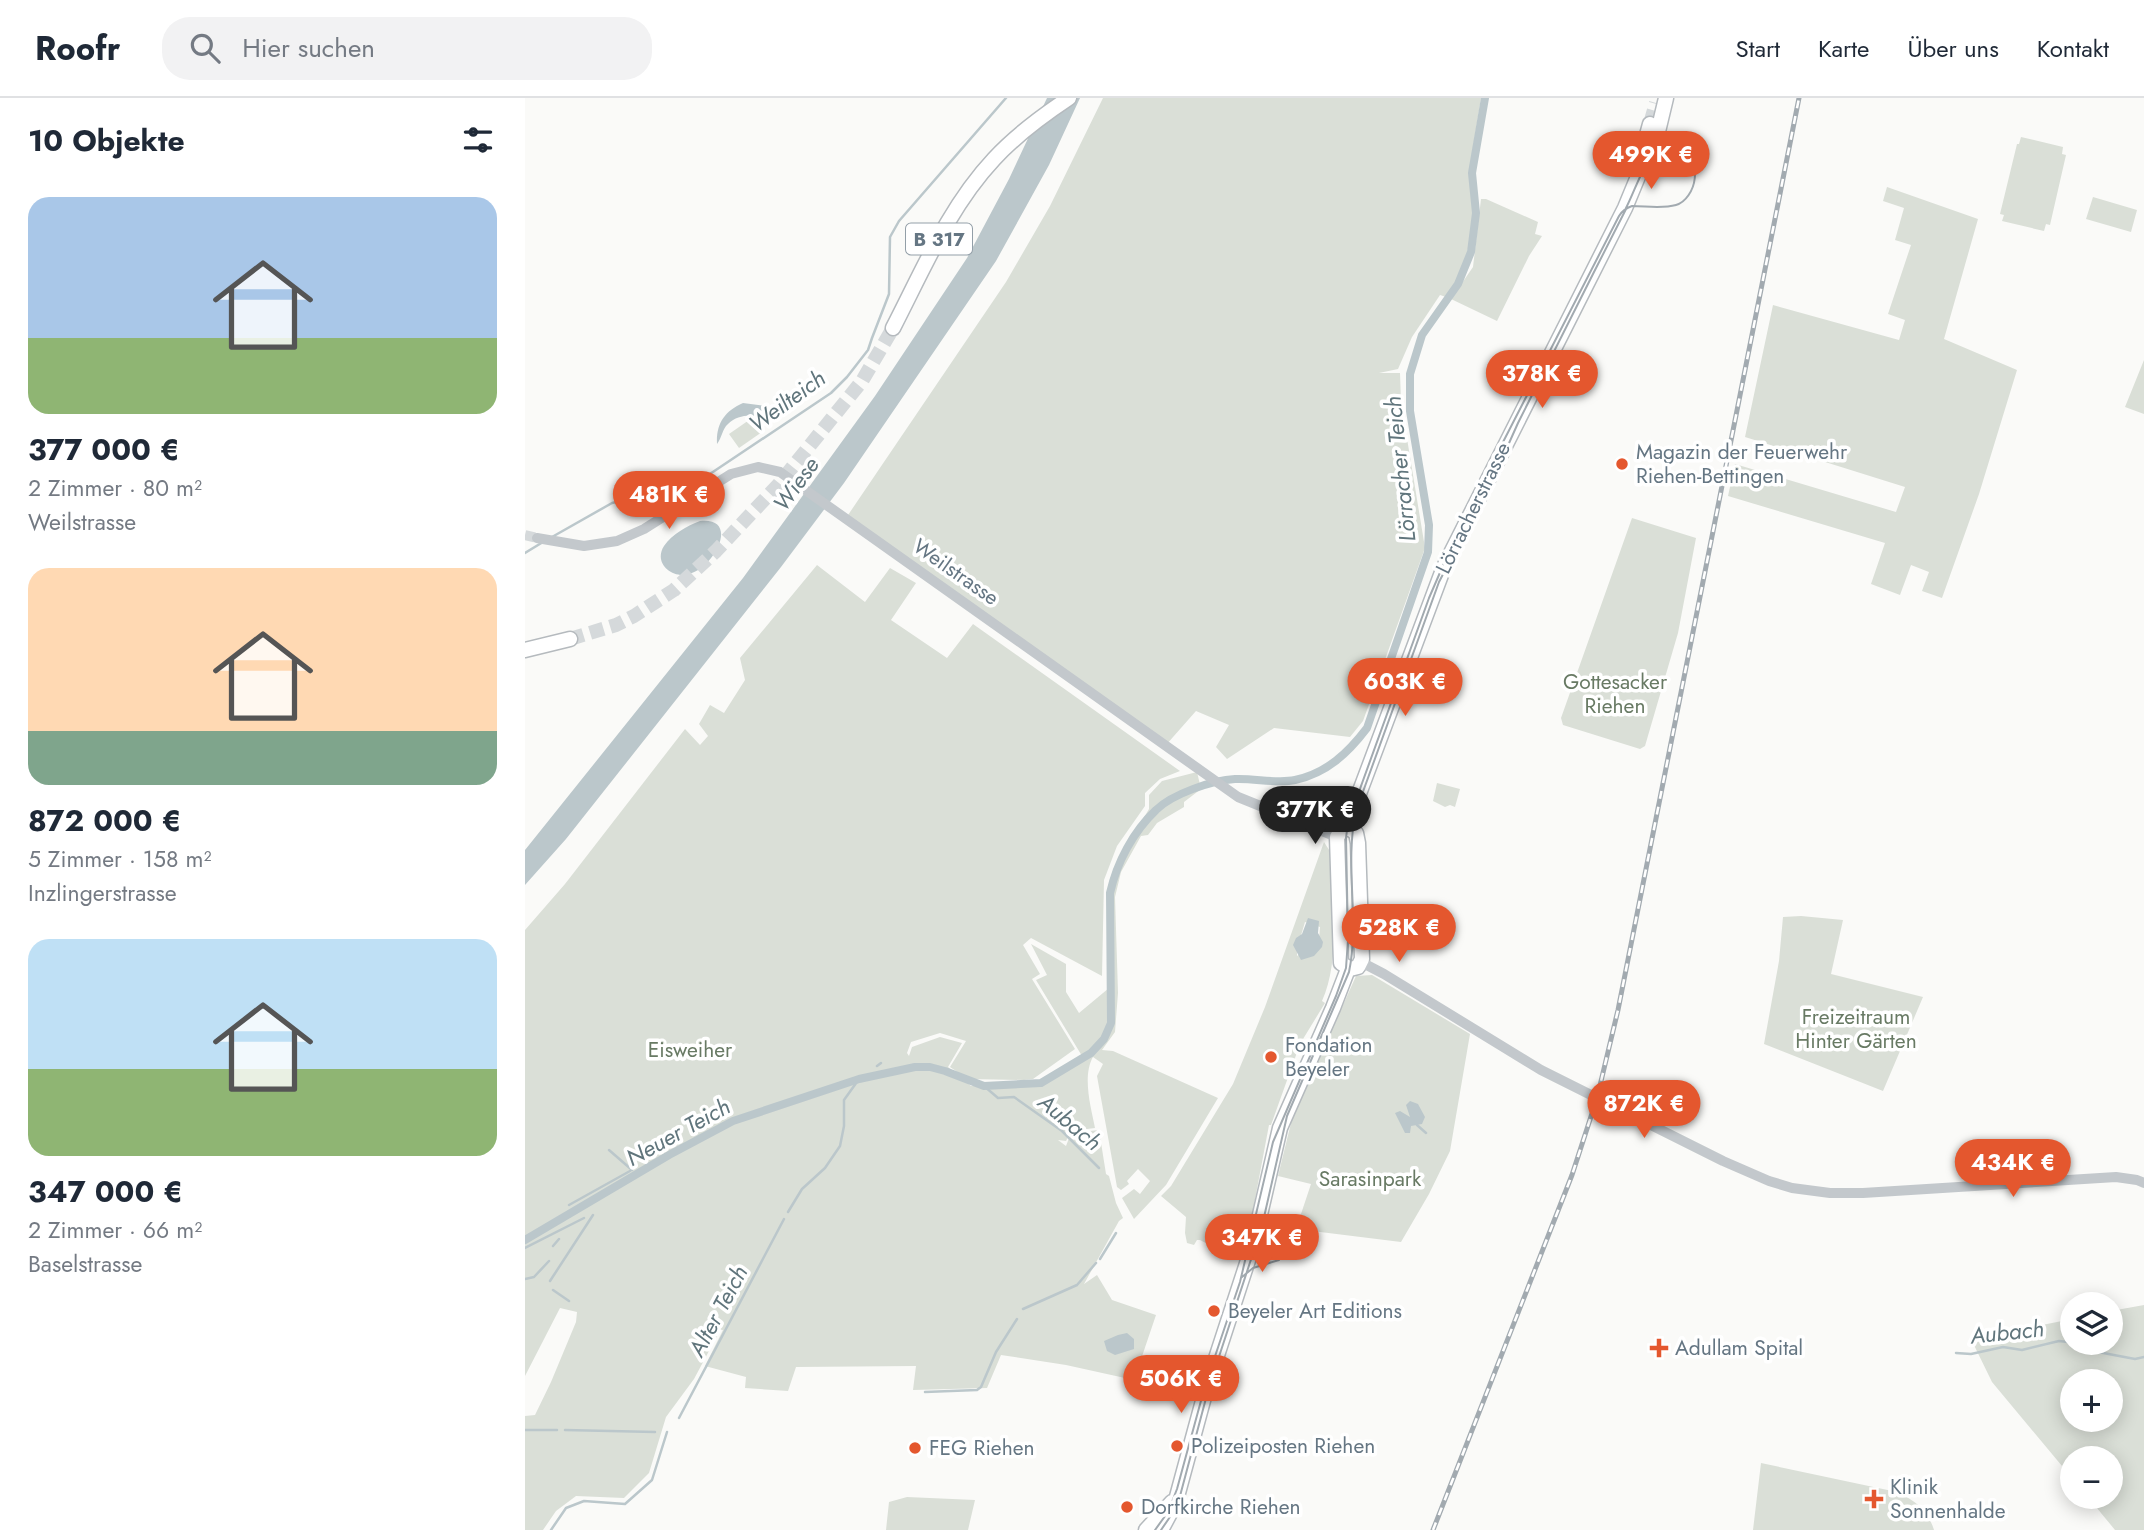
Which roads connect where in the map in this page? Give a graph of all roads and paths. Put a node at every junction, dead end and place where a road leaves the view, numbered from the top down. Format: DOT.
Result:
graph roads {
  1 [pos="1069,98"];
  2 [pos="1661,101"];
  3 [pos="1650,124"];
  4 [pos="1644,162"];
  5 [pos="893,328"];
  6 [pos="544,540"];
  7 [pos="570,639"];
  8 [pos="525,650"];
  9 [pos="1350,829"];
  10 [pos="1337,837"];
  11 [pos="1355,966"];
  12 [pos="2144,1184"];
  13 [pos="1177,1496"];
  14 [pos="1146,1530"];
  15 [pos="1161,1530"];
  1 -- 5 [label="main road, B 317"];
  2 -- 4 [label="main road, Lörracherstrasse"];
  3 -- 4 [label="main road, Lörracherstrasse"];
  4 -- 9 [label="main road, Lörracherstrasse"];
  6 -- 10 [label="street, Weilstrasse"];
  7 -- 8 [label="main road"];
  9 -- 10 [label="main road"];
  9 -- 11 [label="main road, Lörracherstrasse"];
  10 -- 11 [label="main road"];
  11 -- 12 [label="street"];
  11 -- 13 [label="main road"];
  13 -- 14 [label="main road"];
  13 -- 15 [label="main road"];
}
